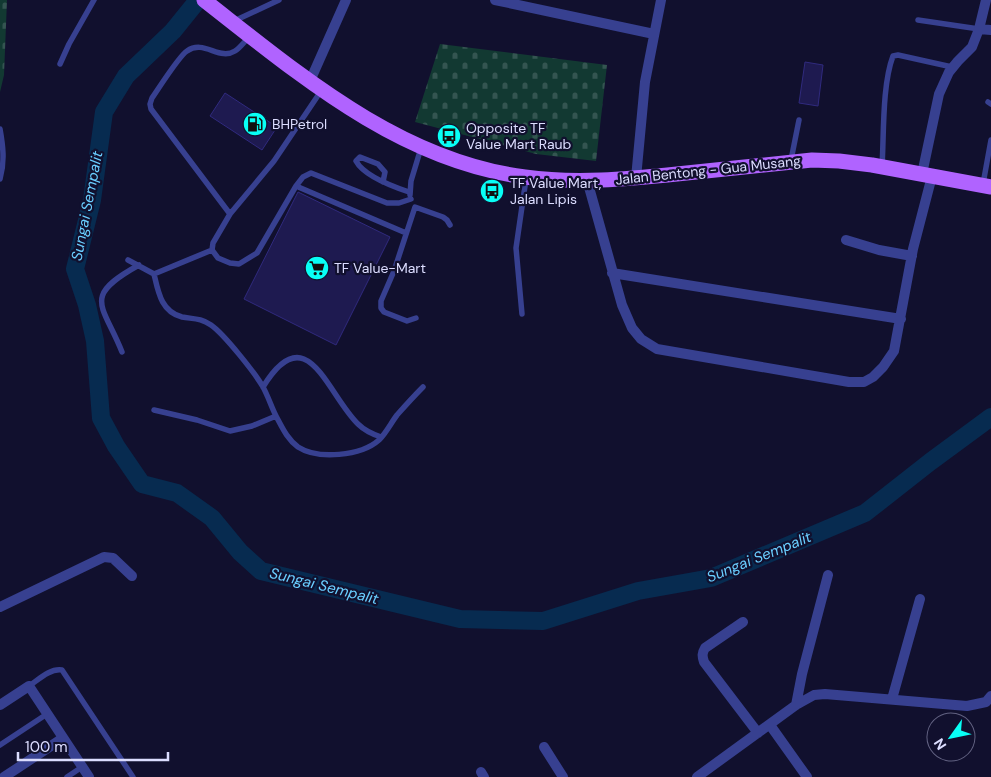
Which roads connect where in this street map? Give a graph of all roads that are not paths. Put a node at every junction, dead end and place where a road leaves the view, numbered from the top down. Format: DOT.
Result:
graph roads {
  1 [pos="94,0"];
  2 [pos="279,0"];
  3 [pos="346,0"];
  4 [pos="495,0"];
  5 [pos="661,0"];
  6 [pos="986,0"];
  7 [pos="209,4"];
  8 [pos="918,20"];
  9 [pos="232,22"];
  10 [pos="979,29"];
  11 [pos="991,30"];
  12 [pos="654,34"];
  13 [pos="250,35"];
  14 [pos="60,64"];
  15 [pos="952,68"];
  16 [pos="316,85"];
  17 [pos="799,120"];
  18 [pos="0,129"];
  19 [pos="991,140"];
  20 [pos="421,146"];
  21 [pos="790,162"];
  22 [pos="882,167"];
  23 [pos="927,175"];
  24 [pos="526,178"];
  25 [pos="636,178"];
  26 [pos="0,179"];
  27 [pos="586,180"];
  28 [pos="384,182"];
  29 [pos="296,186"];
  30 [pos="987,186"];
  31 [pos="409,192"];
  32 [pos="411,199"];
  33 [pos="415,207"];
  34 [pos="230,214"];
  35 [pos="450,225"];
  36 [pos="406,233"];
  37 [pos="846,240"];
  38 [pos="212,250"];
  39 [pos="912,256"];
  40 [pos="128,260"];
  41 [pos="139,265"];
  42 [pos="612,273"];
  43 [pos="154,274"];
  44 [pos="522,314"];
  45 [pos="416,318"];
  46 [pos="901,319"];
  47 [pos="122,352"];
  48 [pos="262,387"];
  49 [pos="423,387"];
  50 [pos="154,410"];
  51 [pos="276,416"];
  52 [pos="381,437"];
  53 [pos="828,575"];
  54 [pos="132,576"];
  55 [pos="920,599"];
  56 [pos="0,607"];
  57 [pos="743,622"];
  58 [pos="29,686"];
  59 [pos="991,696"];
  60 [pos="892,699"];
  61 [pos="0,705"];
  62 [pos="796,705"];
  63 [pos="47,714"];
  64 [pos="770,725"];
  65 [pos="758,733"];
  66 [pos="63,738"];
  67 [pos="0,745"];
  68 [pos="544,747"];
  69 [pos="82,767"];
  70 [pos="4,777"];
  71 [pos="67,777"];
  72 [pos="89,777"];
  73 [pos="133,777"];
  74 [pos="563,777"];
  75 [pos="697,777"];
  76 [pos="807,777"];
  1 -- 14 [label="lane"];
  2 -- 9 [label="lane"];
  3 -- 16 [label="street"];
  4 -- 12 [label="street"];
  5 -- 12 [label="street"];
  6 -- 10 [label="street"];
  7 -- 9 [label="main road, Jalan Bentong - Gua Musang"];
  8 -- 10 [label="lane"];
  9 -- 13 [label="main road, Jalan Bentong - Gua Musang"];
  10 -- 11 [label="street"];
  10 -- 15 [label="street"];
  12 -- 25 [label="street"];
  13 -- 16 [label="main road, Jalan Bentong - Gua Musang"];
  13 -- 34 [label="lane"];
  15 -- 22 [label="lane"];
  15 -- 23 [label="street"];
  16 -- 20 [label="main road, Jalan Bentong - Gua Musang"];
  16 -- 34 [label="lane"];
  17 -- 21 [label="lane"];
  18 -- 26 [label="lane"];
  19 -- 30 [label="lane"];
  20 -- 24 [label="main road, Jalan Bentong - Gua Musang"];
  20 -- 31 [label="lane"];
  21 -- 22 [label="main road, Jalan Bentong - Gua Musang"];
  21 -- 25 [label="main road, Jalan Bentong - Gua Musang"];
  22 -- 23 [label="main road, Jalan Bentong - Gua Musang"];
  23 -- 30 [label="main road, Jalan Bentong - Gua Musang"];
  23 -- 39 [label="street"];
  24 -- 27 [label="main road, Jalan Bentong - Gua Musang"];
  24 -- 44 [label="lane"];
  25 -- 27 [label="main road, Jalan Bentong - Gua Musang"];
  27 -- 42 [label="street"];
  28 -- 28 [label="lane"];
  28 -- 31 [label="lane"];
  29 -- 32 [label="lane"];
  29 -- 36 [label="lane"];
  29 -- 38 [label="lane"];
  31 -- 32 [label="lane"];
  32 -- 33 [label="lane"];
  33 -- 35 [label="lane"];
  33 -- 36 [label="lane"];
  34 -- 38 [label="lane"];
  36 -- 45 [label="lane"];
  37 -- 39 [label="street"];
  38 -- 43 [label="lane"];
  39 -- 46 [label="street"];
  40 -- 41 [label="lane"];
  41 -- 43 [label="lane"];
  41 -- 47 [label="lane"];
  42 -- 46 [label="street"];
  42 -- 46 [label="street"];
  43 -- 48 [label="lane"];
  48 -- 51 [label="lane"];
  48 -- 52 [label="lane"];
  49 -- 52 [label="lane"];
  50 -- 51 [label="lane"];
  51 -- 52 [label="lane"];
  53 -- 62 [label="street"];
  54 -- 56 [label="street"];
  55 -- 60 [label="street"];
  57 -- 65 [label="street"];
  58 -- 61 [label="street"];
  58 -- 63 [label="street"];
  58 -- 73 [label="lane"];
  59 -- 60 [label="street"];
  60 -- 62 [label="street"];
  62 -- 64 [label="street"];
  63 -- 66 [label="street"];
  63 -- 67 [label="lane"];
  64 -- 65 [label="street"];
  64 -- 76 [label="street"];
  65 -- 75 [label="street"];
  66 -- 69 [label="street"];
  66 -- 70 [label="street"];
  68 -- 74 [label="street"];
  69 -- 71 [label="lane"];
  69 -- 72 [label="street"];
}
